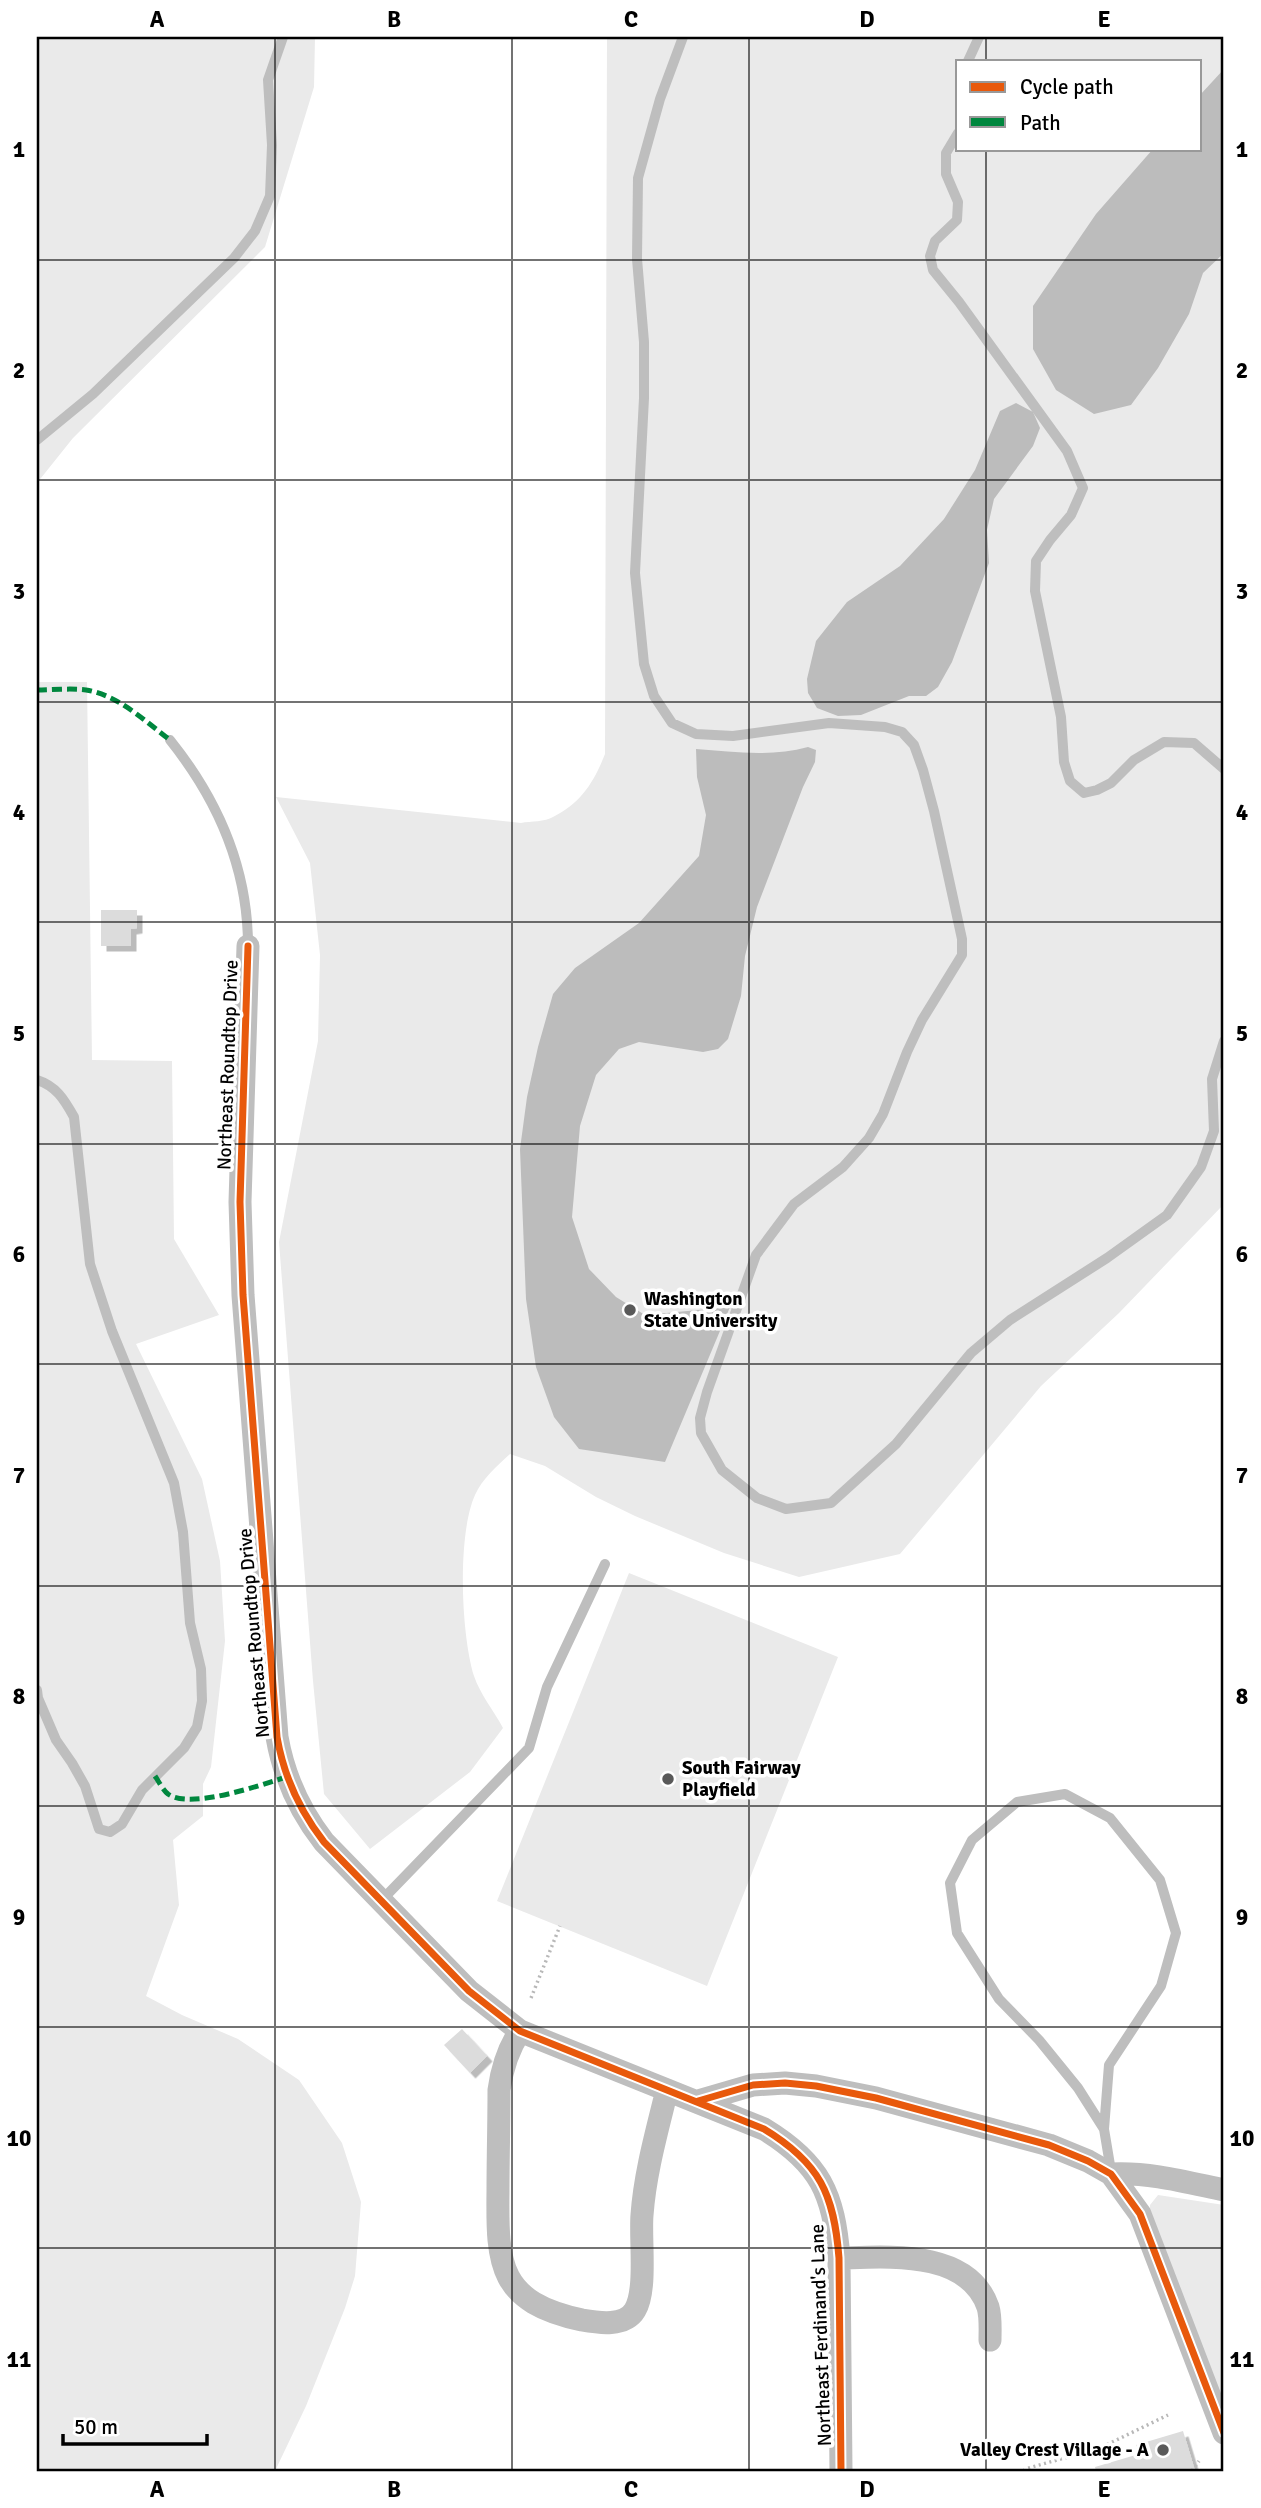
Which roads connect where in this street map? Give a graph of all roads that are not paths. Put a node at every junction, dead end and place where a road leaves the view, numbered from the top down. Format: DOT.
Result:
graph roads {
  1 [pos="283,37"];
  2 [pos="683,37"];
  3 [pos="979,37"];
  4 [pos="968,60"];
  5 [pos="956,136"];
  6 [pos="37,440"];
  7 [pos="170,740"];
  8 [pos="1224,769"];
  9 [pos="248,946"];
  10 [pos="1224,1041"];
  11 [pos="37,1080"];
  12 [pos="605,1564"];
  13 [pos="37,1690"];
  14 [pos="381,1901"];
  15 [pos="520,2031"];
  16 [pos="667,2090"];
  17 [pos="698,2101"];
  18 [pos="1104,2129"];
  19 [pos="1111,2174"];
  20 [pos="1224,2190"];
  21 [pos="839,2258"];
  22 [pos="990,2340"];
  23 [pos="1224,2434"];
  24 [pos="841,2471"];
  1 -- 6 [label="lane"];
  2 -- 10 [label="lane"];
  3 -- 4 [label="lane"];
  5 -- 8 [label="lane"];
  7 -- 9 [label="lane, Northeast Roundtop Drive"];
  9 -- 14 [label="street, Northeast Roundtop Drive"];
  11 -- 13 [label="lane"];
  12 -- 14 [label="lane"];
  14 -- 15 [label="street, Northeast Roundtop Drive"];
  15 -- 16 [label="street, Northeast Roundtop Drive"];
  15 -- 16 [label="street"];
  16 -- 17 [label="street, Northeast Roundtop Drive"];
  17 -- 19 [label="street"];
  17 -- 21 [label="street, Northeast Ferdinand's Lane"];
  18 -- 18 [label="lane"];
  18 -- 19 [label="lane"];
  19 -- 20 [label="street"];
  19 -- 23 [label="street"];
  21 -- 22 [label="street"];
  21 -- 24 [label="street, Northeast Ferdinand's Lane"];
}
